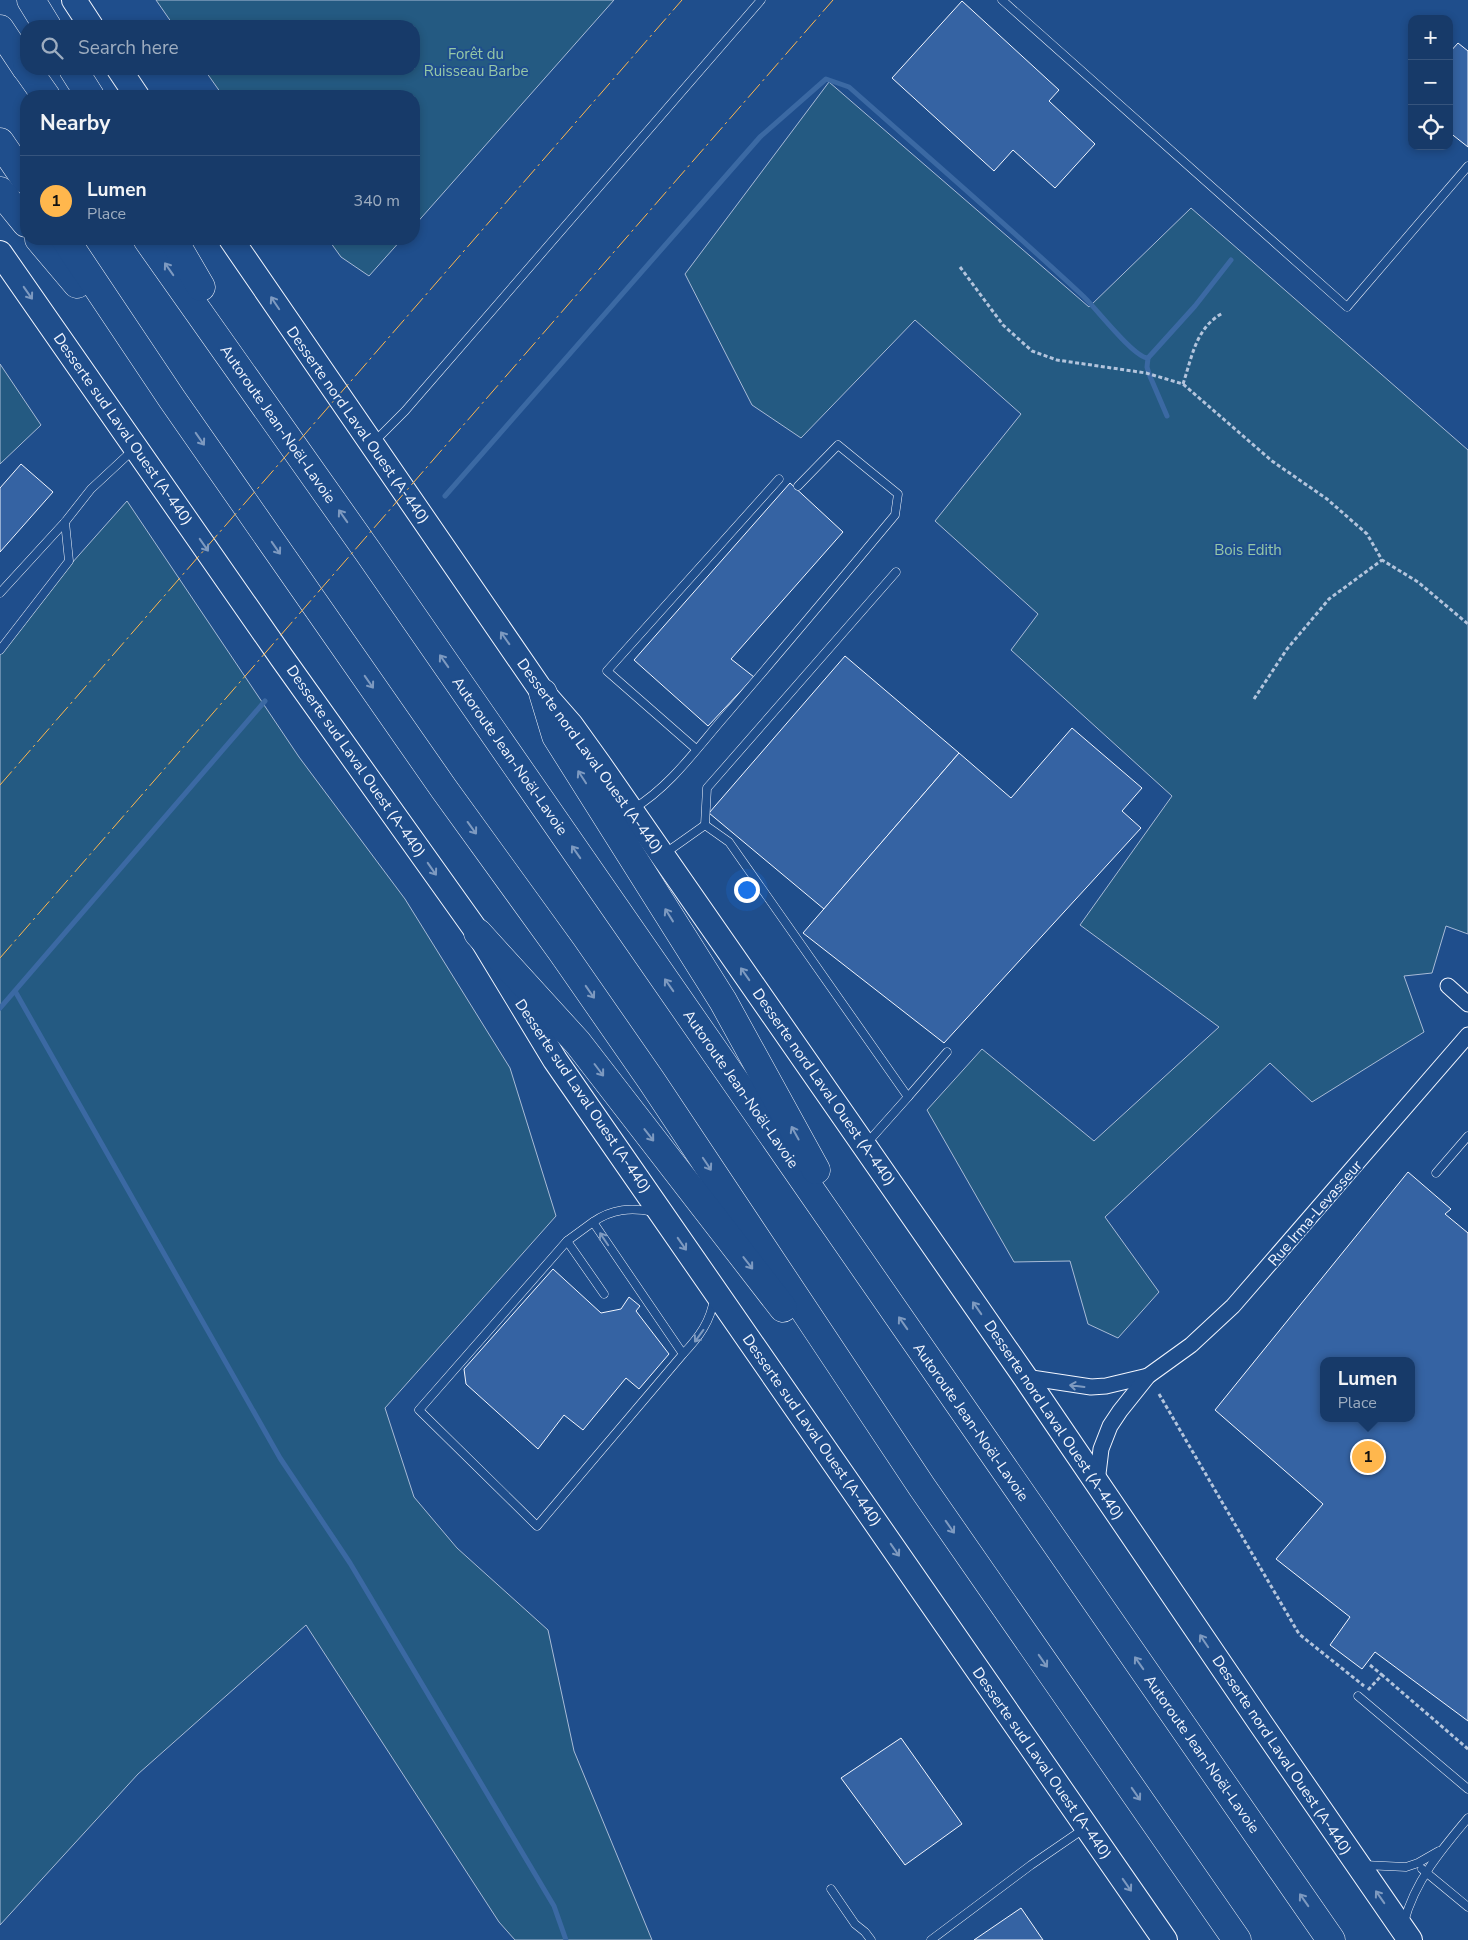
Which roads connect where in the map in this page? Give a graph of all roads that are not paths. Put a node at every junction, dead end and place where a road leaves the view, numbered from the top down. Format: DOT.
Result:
graph roads {
  1 [pos="31,0"];
  2 [pos="74,0"];
  3 [pos="761,0"];
  4 [pos="1002,0"];
  5 [pos="43,20"];
  6 [pos="87,20"];
  7 [pos="0,30"];
  8 [pos="20,58"];
  9 [pos="32,75"];
  10 [pos="77,75"];
  11 [pos="123,75"];
  12 [pos="42,90"];
  13 [pos="86,90"];
  14 [pos="133,90"];
  15 [pos="0,142"];
  16 [pos="1468,166"];
  17 [pos="20,171"];
  18 [pos="0,191"];
  19 [pos="20,216"];
  20 [pos="45,245"];
  21 [pos="69,245"];
  22 [pos="151,245"];
  23 [pos="176,245"];
  24 [pos="235,245"];
  25 [pos="0,254"];
  26 [pos="172,399"];
  27 [pos="268,409"];
  28 [pos="372,444"];
  29 [pos="136,447"];
  30 [pos="779,479"];
  31 [pos="798,486"];
  32 [pos="65,522"];
  33 [pos="896,572"];
  34 [pos="0,593"];
  35 [pos="0,650"];
  36 [pos="543,693"];
  37 [pos="696,750"];
  38 [pos="631,810"];
  39 [pos="705,825"];
  40 [pos="663,856"];
  41 [pos="478,933"];
  42 [pos="1448,986"];
  43 [pos="1468,1004"];
  44 [pos="1468,1035"];
  45 [pos="947,1052"];
  46 [pos="908,1097"];
  47 [pos="1468,1136"];
  48 [pos="864,1146"];
  49 [pos="1436,1173"];
  50 [pos="662,1215"];
  51 [pos="593,1222"];
  52 [pos="567,1241"];
  53 [pos="714,1291"];
  54 [pos="604,1294"];
  55 [pos="886,1299"];
  56 [pos="683,1354"];
  57 [pos="1148,1376"];
  58 [pos="1025,1377"];
  59 [pos="1097,1482"];
  60 [pos="922,1487"];
  61 [pos="1358,1696"];
  62 [pos="1468,1789"];
  63 [pos="1468,1818"];
  64 [pos="1086,1827"];
  65 [pos="1441,1850"];
  66 [pos="1418,1863"];
  67 [pos="1358,1865"];
  68 [pos="1426,1872"];
  69 [pos="831,1889"];
  70 [pos="1468,1907"];
  71 [pos="1406,1934"];
  72 [pos="871,1940"];
  73 [pos="931,1940"];
  74 [pos="1165,1940"];
  75 [pos="1237,1940"];
  76 [pos="1332,1940"];
  1 -- 5 [label="highway"];
  2 -- 6 [label="main road"];
  3 -- 28 [label="lane"];
  4 -- 16 [label="lane"];
  7 -- 8 [label="highway"];
  9 -- 12 [label="highway"];
  10 -- 13 [label="highway"];
  11 -- 14 [label="main road"];
  15 -- 17 [label="highway"];
  18 -- 19 [label="highway"];
  20 -- 26 [label="highway"];
  21 -- 26 [label="highway"];
  27 -- 22 [label="highway, Autoroute Jean-Noël-Lavoie, one-way"];
  23 -- 27 [label="highway"];
  28 -- 24 [label="main road, Desserte nord Laval Ouest (A-440), one-way"];
  25 -- 29 [label="main road, Desserte sud Laval Ouest (A-440), one-way"];
  26 -- 60 [label="highway, one-way"];
  55 -- 27 [label="highway, Autoroute Jean-Noël-Lavoie, one-way"];
  36 -- 28 [label="main road, Desserte nord Laval Ouest (A-440), one-way"];
  29 -- 32 [label="lane"];
  29 -- 41 [label="main road, Desserte sud Laval Ouest (A-440), one-way"];
  30 -- 37 [label="lane"];
  31 -- 37 [label="lane"];
  32 -- 34 [label="lane"];
  32 -- 35 [label="lane"];
  33 -- 39 [label="lane"];
  36 -- 38 [label="main road, Desserte nord Laval Ouest (A-440)"];
  55 -- 36 [label="highway, one-way"];
  37 -- 38 [label="lane"];
  38 -- 40 [label="main road, Desserte nord Laval Ouest (A-440)"];
  39 -- 40 [label="lane"];
  39 -- 46 [label="lane"];
  48 -- 40 [label="main road, Desserte nord Laval Ouest (A-440), one-way"];
  41 -- 50 [label="main road, Desserte sud Laval Ouest (A-440)"];
  41 -- 60 [label="highway, one-way"];
  42 -- 43 [label="street"];
  44 -- 57 [label="street, Rue Irma-Levasseur"];
  45 -- 46 [label="lane"];
  46 -- 48 [label="lane"];
  47 -- 49 [label="lane"];
  58 -- 48 [label="main road, Desserte nord Laval Ouest (A-440), one-way"];
  50 -- 51 [label="lane"];
  50 -- 53 [label="main road, Desserte sud Laval Ouest (A-440), one-way"];
  51 -- 52 [label="lane"];
  56 -- 51 [label="lane, one-way"];
  52 -- 54 [label="lane"];
  52 -- 56 [label="lane"];
  53 -- 56 [label="lane, one-way"];
  53 -- 64 [label="main road, Desserte sud Laval Ouest (A-440), one-way"];
  76 -- 55 [label="highway, Autoroute Jean-Noël-Lavoie, one-way"];
  57 -- 58 [label="street, Rue Irma-Levasseur, one-way"];
  57 -- 59 [label="street, Rue Irma-Levasseur"];
  58 -- 59 [label="main road, Desserte nord Laval Ouest (A-440)"];
  67 -- 59 [label="main road, Desserte nord Laval Ouest (A-440), one-way"];
  60 -- 75 [label="highway, one-way"];
  61 -- 62 [label="lane"];
  63 -- 65 [label="lane"];
  64 -- 73 [label="lane"];
  64 -- 74 [label="main road, Desserte sud Laval Ouest (A-440), one-way"];
  65 -- 66 [label="lane"];
  65 -- 68 [label="lane"];
  66 -- 67 [label="lane"];
  66 -- 68 [label="lane"];
  71 -- 67 [label="main road, Desserte nord Laval Ouest (A-440), one-way"];
  68 -- 70 [label="lane"];
  68 -- 71 [label="lane"];
  69 -- 72 [label="lane"];
}
